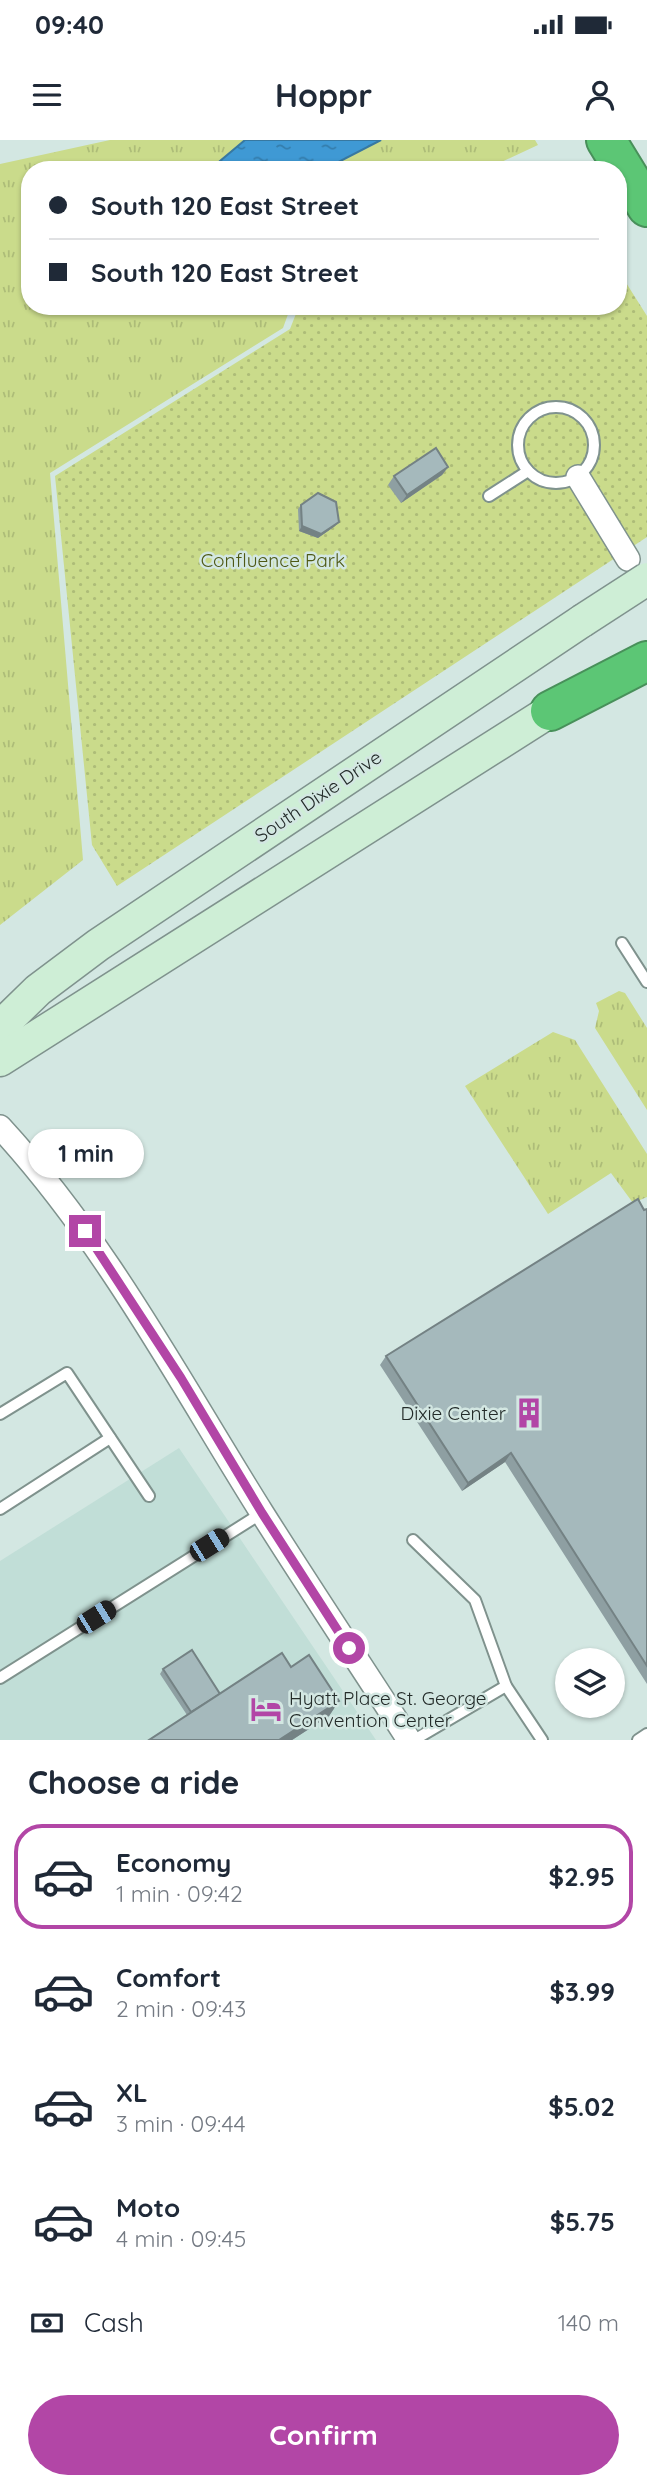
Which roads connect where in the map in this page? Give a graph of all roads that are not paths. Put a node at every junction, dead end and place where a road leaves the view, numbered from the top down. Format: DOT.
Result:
graph roads {
  1 [pos="606,140"];
  2 [pos="619,161"];
  3 [pos="627,174"];
  4 [pos="647,207"];
  5 [pos="528,471"];
  6 [pos="578,477"];
  7 [pos="489,496"];
  8 [pos="638,569"];
  9 [pos="647,649"];
  10 [pos="627,668"];
  11 [pos="550,711"];
  12 [pos="622,943"];
  13 [pos="647,982"];
  14 [pos="0,1027"];
  15 [pos="0,1060"];
  16 [pos="0,1127"];
  17 [pos="0,1414"];
  18 [pos="110,1438"];
  19 [pos="149,1496"];
  20 [pos="0,1509"];
  21 [pos="262,1513"];
  22 [pos="413,1540"];
  23 [pos="0,1678"];
  24 [pos="506,1686"];
  25 [pos="647,1734"];
  26 [pos="412,1740"];
  27 [pos="542,1740"];
  28 [pos="638,1740"];
  1 -- 2 [label="highway"];
  3 -- 4 [label="highway"];
  5 -- 6 [label="lane"];
  5 -- 6 [label="lane"];
  5 -- 7 [label="lane"];
  6 -- 8 [label="street"];
  8 -- 14 [label="main road, South Dixie Drive, bridge"];
  9 -- 10 [label="main road"];
  10 -- 11 [label="highway"];
  11 -- 15 [label="main road"];
  12 -- 13 [label="lane"];
  16 -- 21 [label="street"];
  17 -- 18 [label="lane"];
  18 -- 19 [label="lane"];
  18 -- 20 [label="lane"];
  21 -- 23 [label="lane"];
  21 -- 26 [label="street"];
  22 -- 24 [label="lane"];
  24 -- 26 [label="lane"];
  24 -- 27 [label="lane"];
  25 -- 28 [label="lane"];
}
